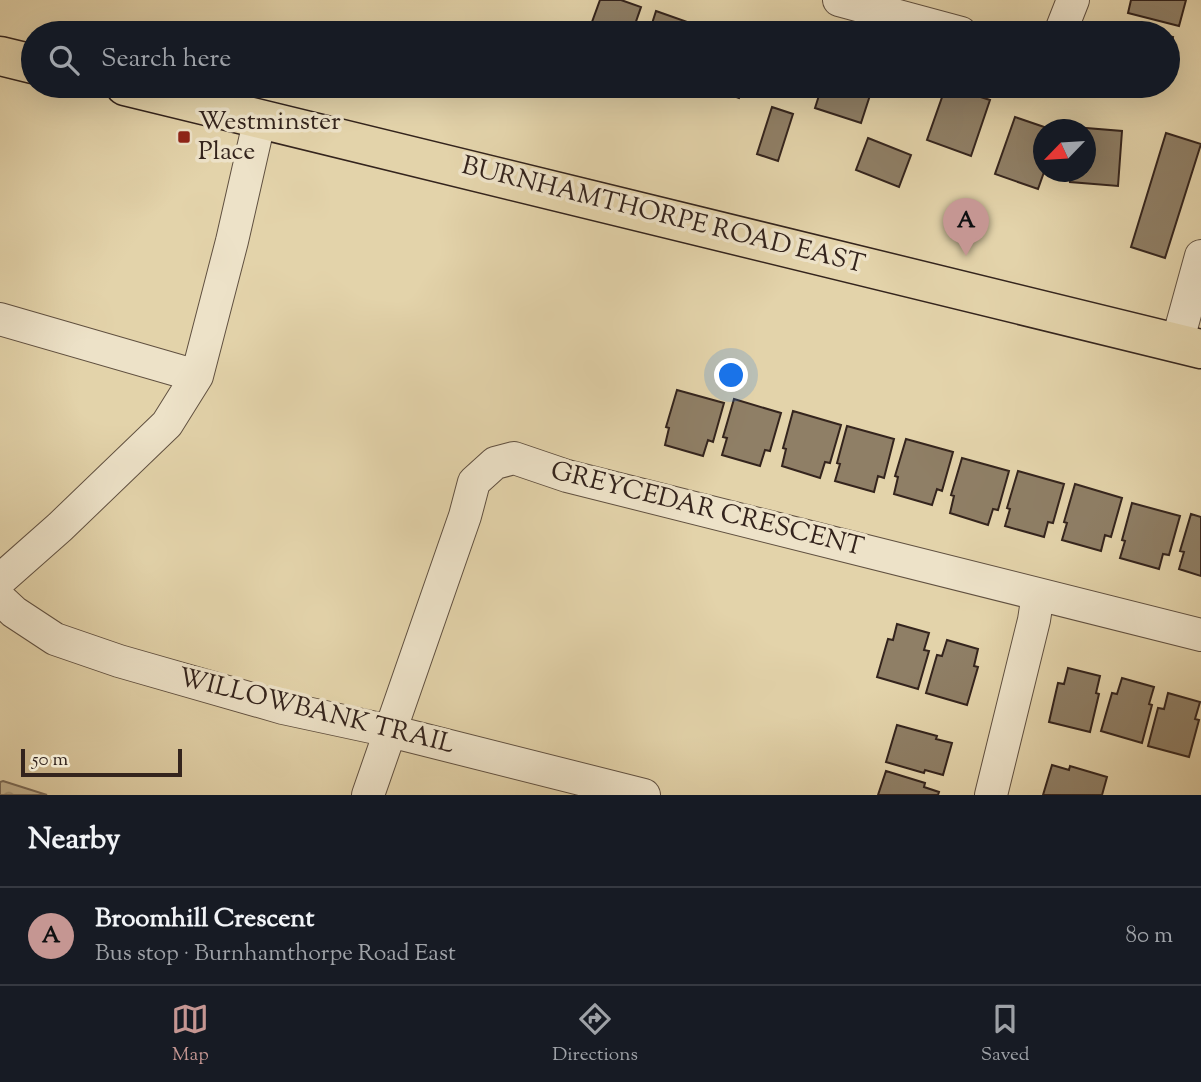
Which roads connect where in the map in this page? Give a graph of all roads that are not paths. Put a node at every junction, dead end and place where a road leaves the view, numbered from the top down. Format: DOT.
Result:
graph roads {
  1 [pos="839,0"];
  2 [pos="1073,0"];
  3 [pos="917,21"];
  4 [pos="1065,21"];
  5 [pos="0,56"];
  6 [pos="21,61"];
  7 [pos="176,98"];
  8 [pos="260,118"];
  9 [pos="1201,256"];
  10 [pos="0,320"];
  11 [pos="1189,346"];
  12 [pos="197,376"];
  13 [pos="0,580"];
  14 [pos="1038,594"];
  15 [pos="0,600"];
  16 [pos="1201,635"];
  17 [pos="390,731"];
  18 [pos="368,795"];
  19 [pos="644,795"];
  20 [pos="990,795"];
  1 -- 3 [label="street"];
  2 -- 4 [label="street"];
  5 -- 6 [label="main road"];
  7 -- 8 [label="main road, BURNHAMTHORPE ROAD EAST"];
  8 -- 11 [label="main road, BURNHAMTHORPE ROAD EAST"];
  8 -- 12 [label="street"];
  9 -- 11 [label="street"];
  10 -- 12 [label="street"];
  12 -- 13 [label="street"];
  14 -- 16 [label="street, GREYCEDAR CRESCENT"];
  14 -- 17 [label="street, GREYCEDAR CRESCENT"];
  14 -- 20 [label="street"];
  15 -- 17 [label="street, WILLOWBANK TRAIL"];
  17 -- 18 [label="street, GREYCEDAR CRESCENT"];
  17 -- 19 [label="street, WILLOWBANK TRAIL"];
}
